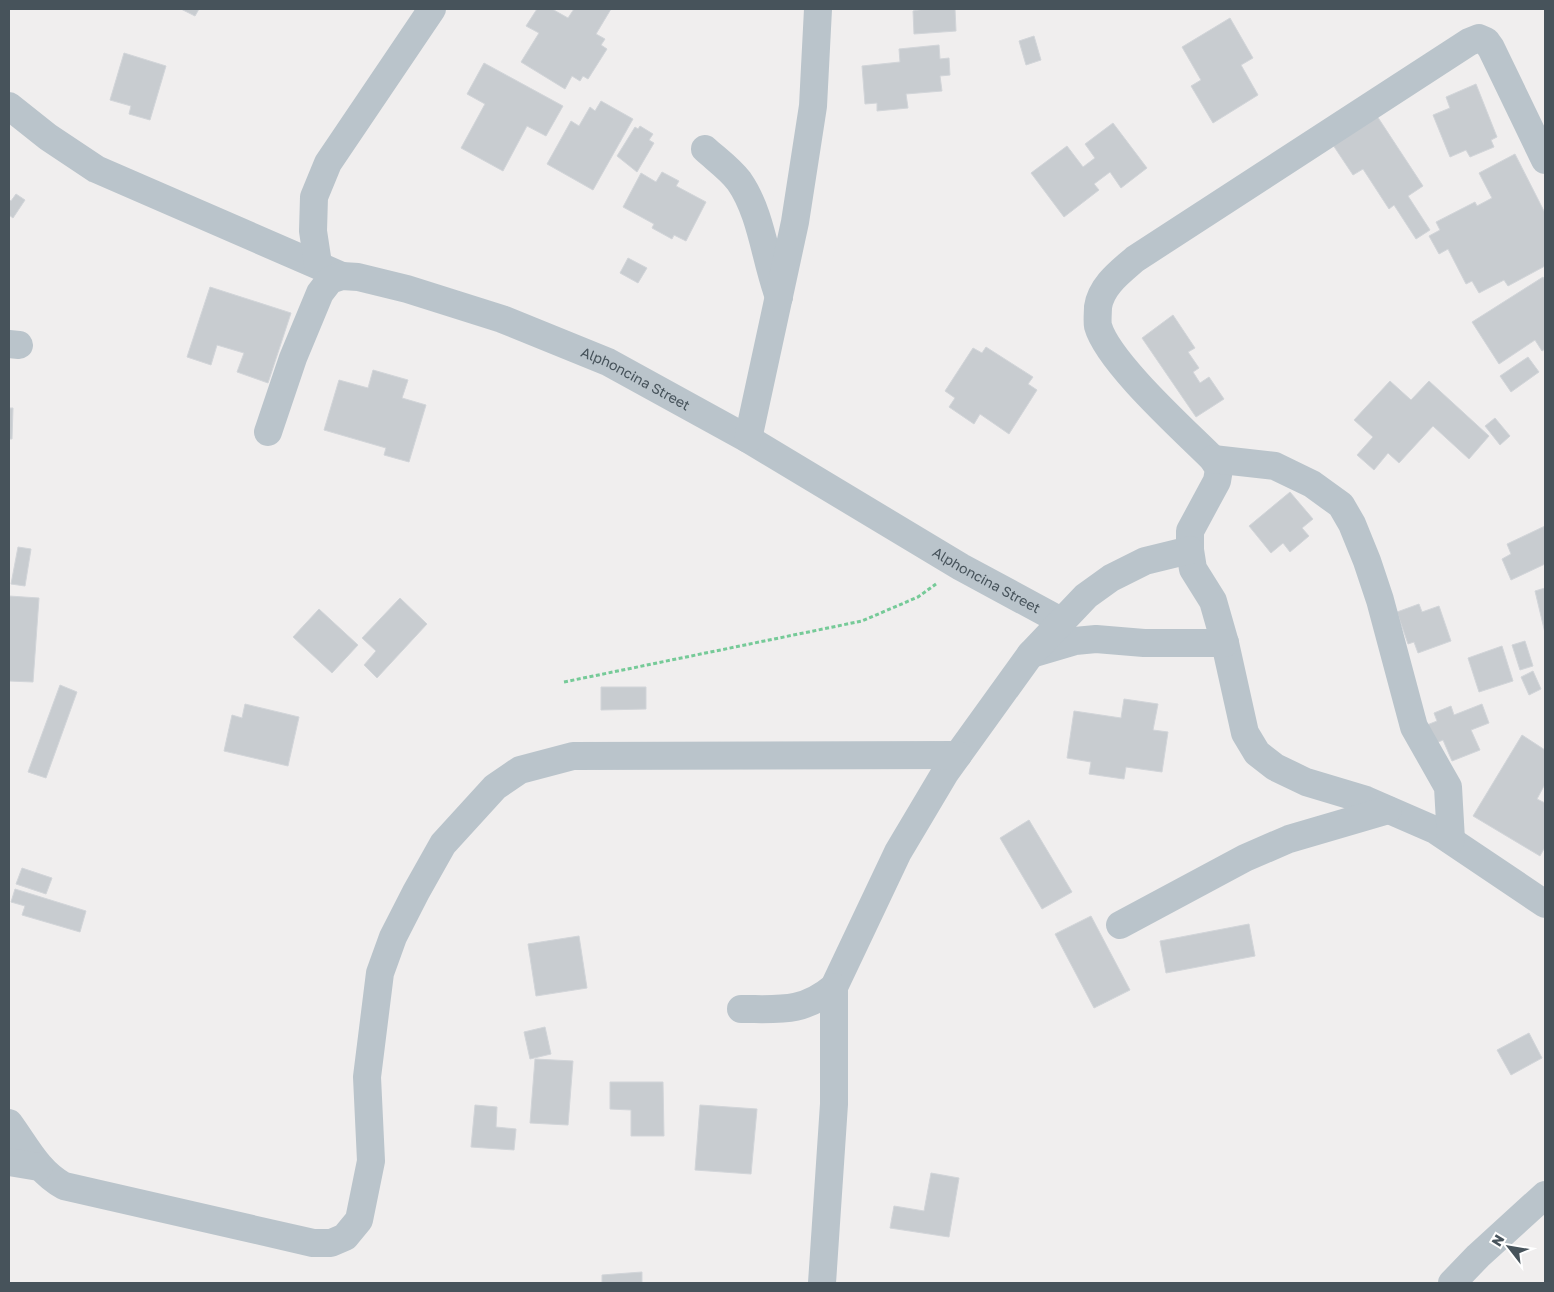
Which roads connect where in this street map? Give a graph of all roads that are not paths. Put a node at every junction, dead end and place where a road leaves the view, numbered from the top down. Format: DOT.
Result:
graph roads {
  1 [pos="432,9"];
  2 [pos="818,9"];
  3 [pos="9,106"];
  4 [pos="705,149"];
  5 [pos="1545,160"];
  6 [pos="318,264"];
  7 [pos="342,276"];
  8 [pos="779,297"];
  9 [pos="268,432"];
  10 [pos="748,438"];
  11 [pos="1213,459"];
  12 [pos="1190,550"];
  13 [pos="1061,621"];
  14 [pos="1225,643"];
  15 [pos="1030,655"];
  16 [pos="958,755"];
  17 [pos="1388,810"];
  18 [pos="1451,840"];
  19 [pos="1545,904"];
  20 [pos="1120,925"];
  21 [pos="834,987"];
  22 [pos="741,1008"];
  23 [pos="9,1123"];
  24 [pos="9,1162"];
  25 [pos="39,1167"];
  26 [pos="1545,1195"];
  27 [pos="822,1283"];
  28 [pos="1452,1283"];
  1 -- 6 [label="street"];
  2 -- 8 [label="street"];
  3 -- 6 [label="street, Alphoncina Street"];
  4 -- 8 [label="street"];
  5 -- 11 [label="street"];
  6 -- 7 [label="street, Alphoncina Street"];
  7 -- 9 [label="street"];
  7 -- 10 [label="street, Alphoncina Street"];
  8 -- 10 [label="street"];
  10 -- 13 [label="street, Alphoncina Street"];
  11 -- 12 [label="street"];
  11 -- 18 [label="street"];
  12 -- 13 [label="street"];
  12 -- 14 [label="street"];
  13 -- 15 [label="street"];
  14 -- 15 [label="street"];
  14 -- 17 [label="street"];
  15 -- 16 [label="street"];
  16 -- 21 [label="street"];
  16 -- 25 [label="street"];
  17 -- 18 [label="street"];
  17 -- 20 [label="street"];
  18 -- 19 [label="street"];
  21 -- 22 [label="street"];
  21 -- 27 [label="street"];
  23 -- 25 [label="street"];
  24 -- 25 [label="street"];
  26 -- 28 [label="street"];
}
